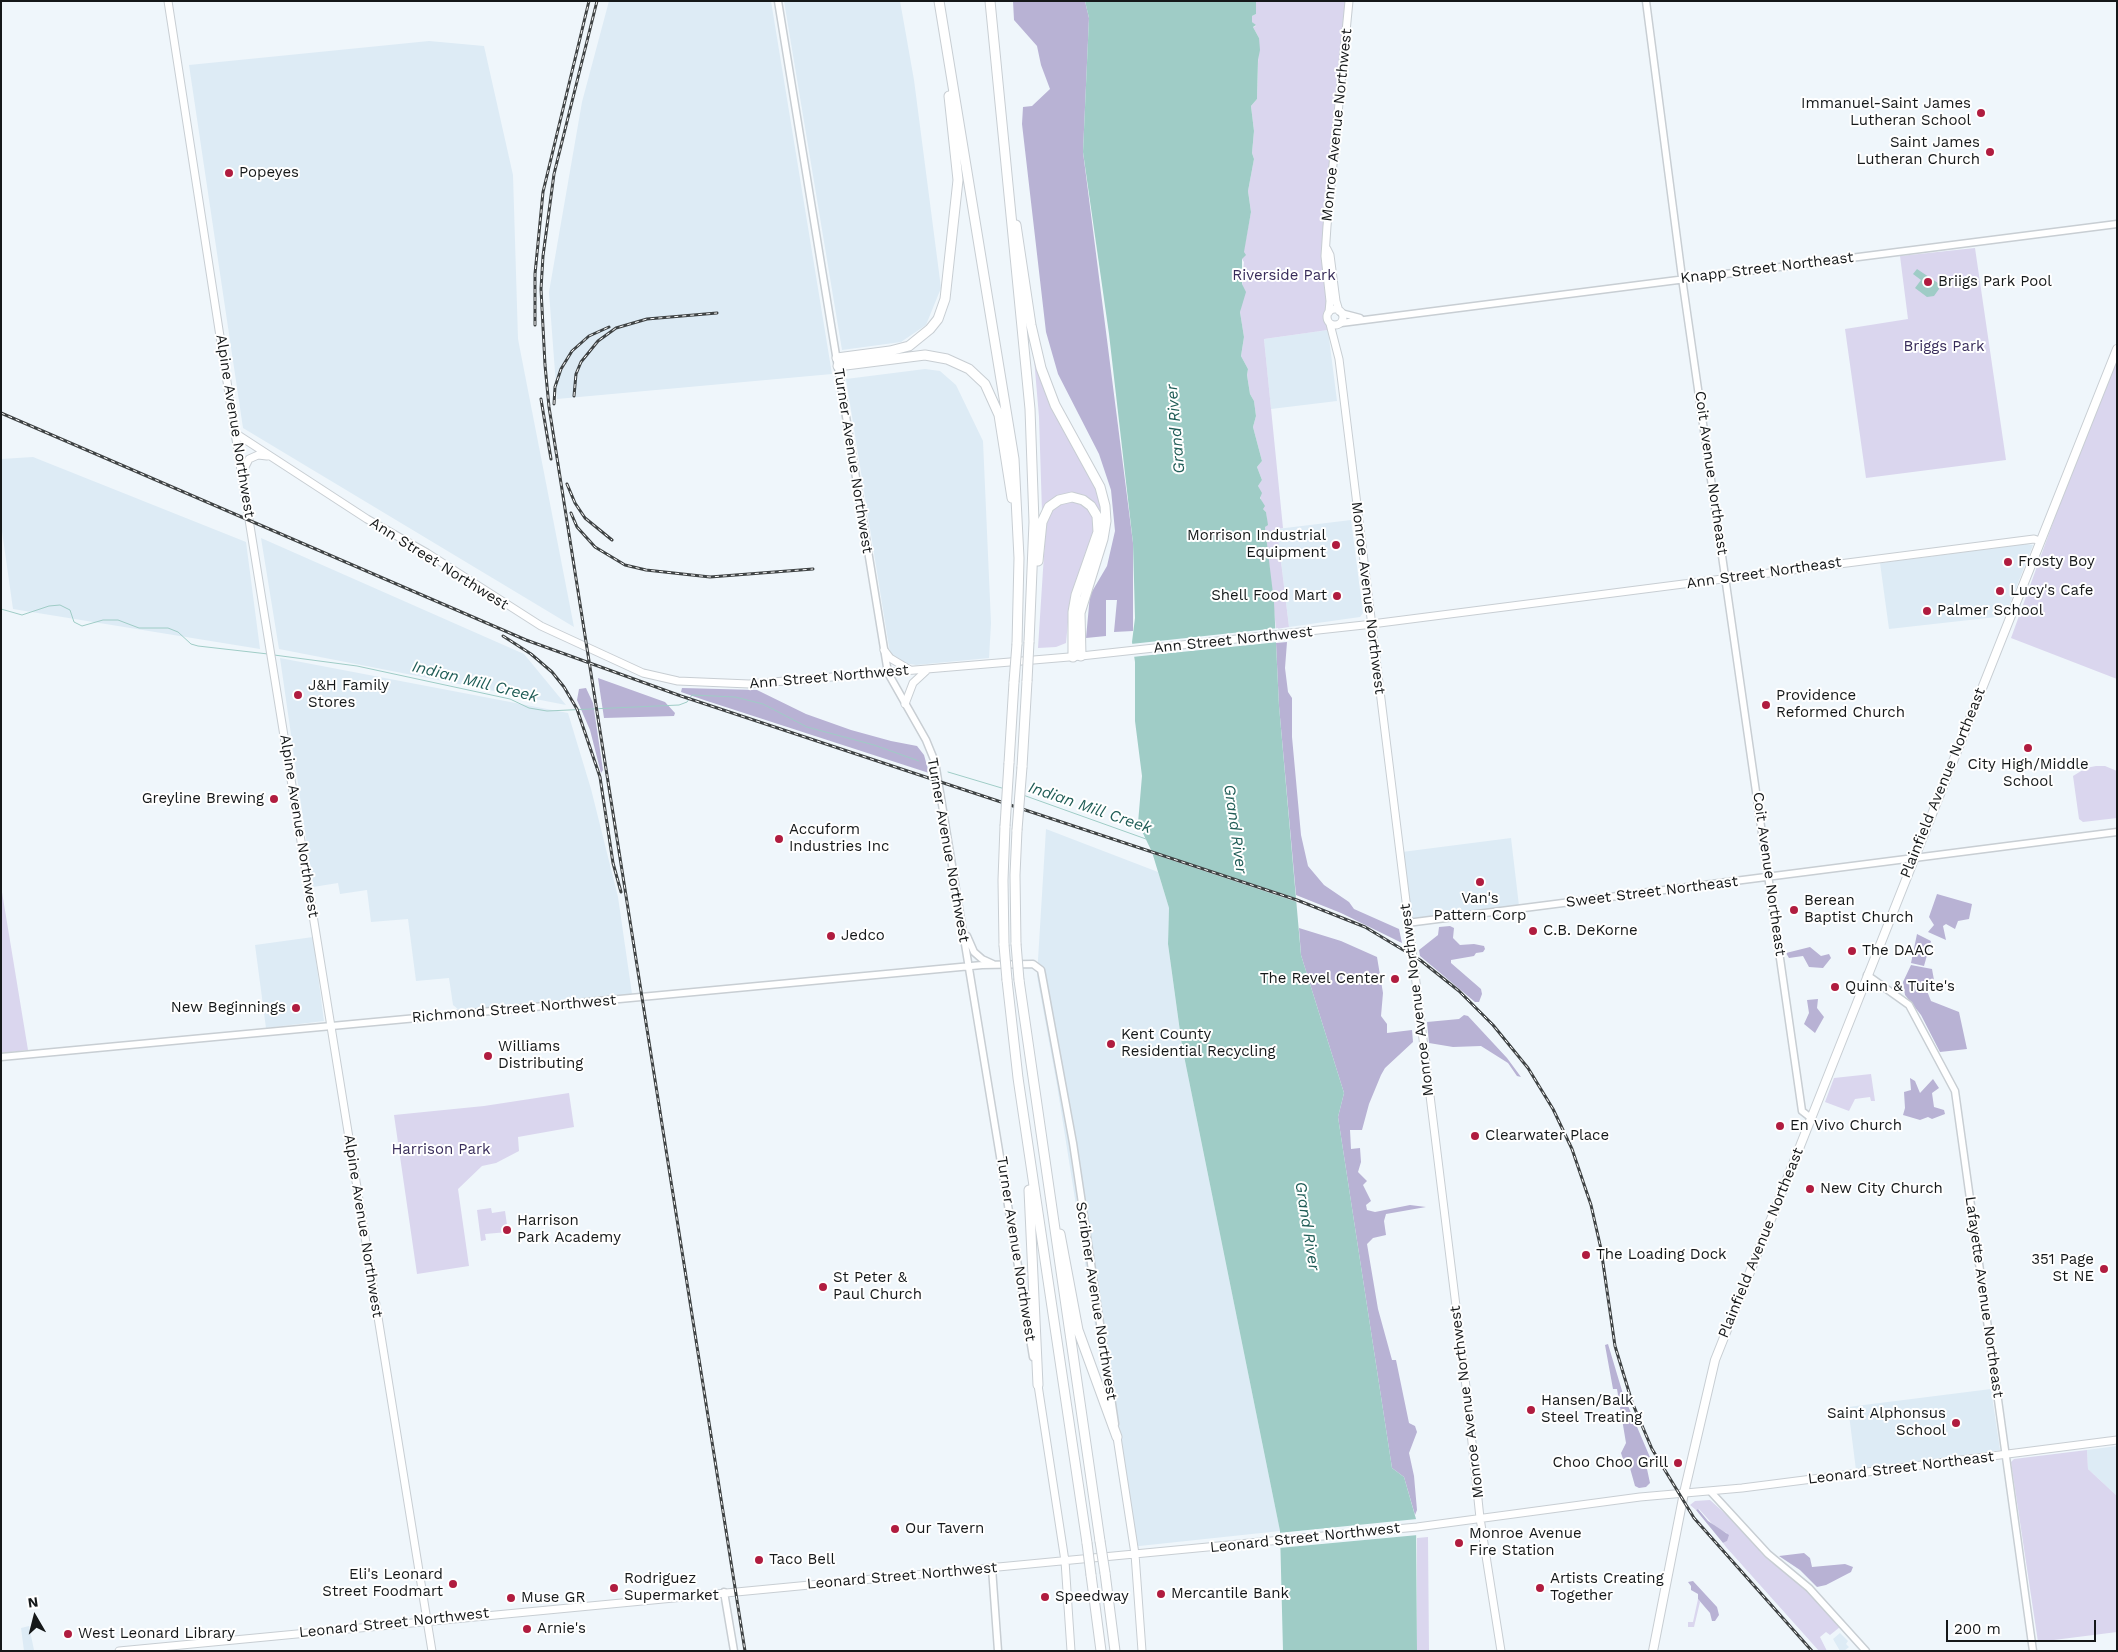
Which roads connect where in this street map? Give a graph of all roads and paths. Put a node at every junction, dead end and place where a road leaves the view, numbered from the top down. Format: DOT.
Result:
graph roads {
  1 [pos="168,1"];
  2 [pos="778,1"];
  3 [pos="939,1"];
  4 [pos="990,1"];
  5 [pos="1349,1"];
  6 [pos="1646,1"];
  7 [pos="1007,180"];
  8 [pos="2117,224"];
  9 [pos="1682,279"];
  10 [pos="1332,293"];
  11 [pos="1329,312"];
  12 [pos="1340,312"];
  13 [pos="1367,318"];
  14 [pos="1330,324"];
  15 [pos="1340,324"];
  16 [pos="1338,349"];
  17 [pos="2117,349"];
  18 [pos="837,362"];
  19 [pos="235,433"];
  20 [pos="272,457"];
  21 [pos="242,473"];
  22 [pos="2040,541"];
  23 [pos="1019,558"];
  24 [pos="1726,578"];
  25 [pos="1031,606"];
  26 [pos="1488,609"];
  27 [pos="1371,624"];
  28 [pos="884,650"];
  29 [pos="1077,656"];
  30 [pos="926,670"];
  31 [pos="910,671"];
  32 [pos="888,673"];
  33 [pos="905,704"];
  34 [pos="2117,832"];
  35 [pos="1914,857"];
  36 [pos="1769,876"];
  37 [pos="960,914"];
  38 [pos="1407,923"];
  39 [pos="1026,962"];
  40 [pos="995,964"];
  41 [pos="969,967"];
  42 [pos="1867,975"];
  43 [pos="332,1026"];
  44 [pos="1,1057"];
  45 [pos="1811,1118"];
  46 [pos="1026,1133"];
  47 [pos="1046,1178"];
  48 [pos="1038,1385"];
  49 [pos="1117,1438"];
  50 [pos="2117,1440"];
  51 [pos="2005,1454"];
  52 [pos="1711,1492"];
  53 [pos="1684,1493"];
  54 [pos="1480,1518"];
  55 [pos="1135,1554"];
  56 [pos="1065,1561"];
  57 [pos="992,1568"];
  58 [pos="724,1592"];
  59 [pos="427,1620"];
  60 [pos="119,1651"];
  61 [pos="432,1651"];
  62 [pos="734,1651"];
  63 [pos="998,1651"];
  64 [pos="1071,1651"];
  65 [pos="1101,1651"];
  66 [pos="1115,1651"];
  67 [pos="1142,1651"];
  68 [pos="1501,1651"];
  69 [pos="1653,1651"];
  70 [pos="1866,1651"];
  71 [pos="2034,1651"];
  1 -- 19 [label="main road, Alpine Avenue Northwest"];
  2 -- 18 [label="street, Turner Avenue Northwest"];
  3 -- 18 [label="highway"];
  3 -- 23 [label="highway"];
  4 -- 7 [label="highway"];
  5 -- 10 [label="main road, Monroe Avenue Northwest"];
  6 -- 9 [label="street, Coit Avenue Northeast"];
  7 -- 25 [label="highway"];
  7 -- 29 [label="highway"];
  8 -- 9 [label="street, Knapp Street Northeast"];
  9 -- 13 [label="street, Knapp Street Northeast"];
  9 -- 24 [label="street, Coit Avenue Northeast"];
  10 -- 11 [label="main road, Monroe Avenue Northwest"];
  10 -- 12 [label="main road, Monroe Avenue Northwest"];
  11 -- 12 [label="main road"];
  11 -- 14 [label="main road"];
  12 -- 13 [label="street"];
  12 -- 15 [label="main road"];
  13 -- 15 [label="street"];
  14 -- 15 [label="main road"];
  14 -- 16 [label="main road, Monroe Avenue Northwest"];
  15 -- 16 [label="main road, Monroe Avenue Northwest"];
  16 -- 27 [label="main road, Monroe Avenue Northwest"];
  17 -- 22 [label="main road, Plainfield Avenue Northeast"];
  18 -- 23 [label="highway"];
  18 -- 28 [label="street, Turner Avenue Northwest"];
  19 -- 20 [label="main road, Ann Street Northwest"];
  19 -- 21 [label="main road, Alpine Avenue Northwest"];
  20 -- 21 [label="main road"];
  20 -- 32 [label="main road, Ann Street Northwest"];
  21 -- 43 [label="main road, Alpine Avenue Northwest"];
  22 -- 24 [label="main road, Ann Street Northeast"];
  22 -- 35 [label="main road, Plainfield Avenue Northeast"];
  23 -- 46 [label="highway, bridge"];
  24 -- 26 [label="main road, Ann Street Northeast"];
  24 -- 36 [label="street, Coit Avenue Northeast"];
  25 -- 29 [label="highway"];
  25 -- 47 [label="highway, bridge"];
  26 -- 27 [label="main road, Ann Street Northwest"];
  27 -- 29 [label="main road, Ann Street Northwest"];
  27 -- 38 [label="main road, Monroe Avenue Northwest"];
  28 -- 31 [label="main road"];
  28 -- 32 [label="street, Turner Avenue Northwest"];
  29 -- 30 [label="main road, Ann Street Northwest"];
  30 -- 31 [label="main road, Ann Street Northwest"];
  30 -- 33 [label="main road"];
  31 -- 32 [label="main road, Ann Street Northwest"];
  32 -- 33 [label="street, Turner Avenue Northwest"];
  33 -- 37 [label="street, Turner Avenue Northwest"];
  34 -- 35 [label="street, Sweet Street Northeast"];
  35 -- 36 [label="street, Sweet Street Northeast"];
  35 -- 42 [label="main road, Plainfield Avenue Northeast"];
  36 -- 38 [label="street, Sweet Street Northeast"];
  36 -- 45 [label="street, Coit Avenue Northeast"];
  37 -- 40 [label="street"];
  37 -- 41 [label="street, Turner Avenue Northwest"];
  38 -- 54 [label="main road, Monroe Avenue Northwest"];
  39 -- 40 [label="street, Richmond Street Northwest"];
  39 -- 49 [label="street, Scribner Avenue Northwest"];
  40 -- 41 [label="street, Richmond Street Northwest"];
  41 -- 43 [label="street, Richmond Street Northwest"];
  41 -- 48 [label="street, Turner Avenue Northwest"];
  42 -- 45 [label="main road, Plainfield Avenue Northeast"];
  42 -- 51 [label="street, Lafayette Avenue Northeast"];
  43 -- 44 [label="street, Richmond Street Northwest"];
  43 -- 59 [label="main road, Alpine Avenue Northwest"];
  45 -- 53 [label="main road, Plainfield Avenue Northeast"];
  46 -- 48 [label="highway"];
  46 -- 65 [label="highway, bridge"];
  47 -- 49 [label="highway"];
  47 -- 66 [label="highway, bridge"];
  48 -- 56 [label="main road, Turner Avenue Northwest"];
  49 -- 55 [label="main road, Scribner Avenue Northwest"];
  50 -- 51 [label="main road, Leonard Street Northeast"];
  51 -- 52 [label="main road, Leonard Street Northeast"];
  51 -- 71 [label="street, Lafayette Avenue Northeast"];
  52 -- 53 [label="main road, Leonard Street Northeast"];
  52 -- 70 [label="street"];
  53 -- 54 [label="main road, Leonard Street Northwest"];
  53 -- 69 [label="main road, Plainfield Avenue Northeast"];
  54 -- 55 [label="main road, Leonard Street Northwest"];
  54 -- 68 [label="main road, Monroe Avenue Northwest"];
  55 -- 56 [label="main road, Leonard Street Northwest"];
  55 -- 67 [label="main road, Scribner Avenue Northwest"];
  56 -- 57 [label="main road, Leonard Street Northwest"];
  56 -- 64 [label="main road, Turner Avenue Northwest"];
  57 -- 58 [label="main road, Leonard Street Northwest"];
  57 -- 63 [label="street"];
  58 -- 59 [label="main road, Leonard Street Northwest"];
  58 -- 62 [label="street"];
  59 -- 60 [label="main road, Leonard Street Northwest"];
  59 -- 61 [label="main road, Alpine Avenue Northwest"];
}
